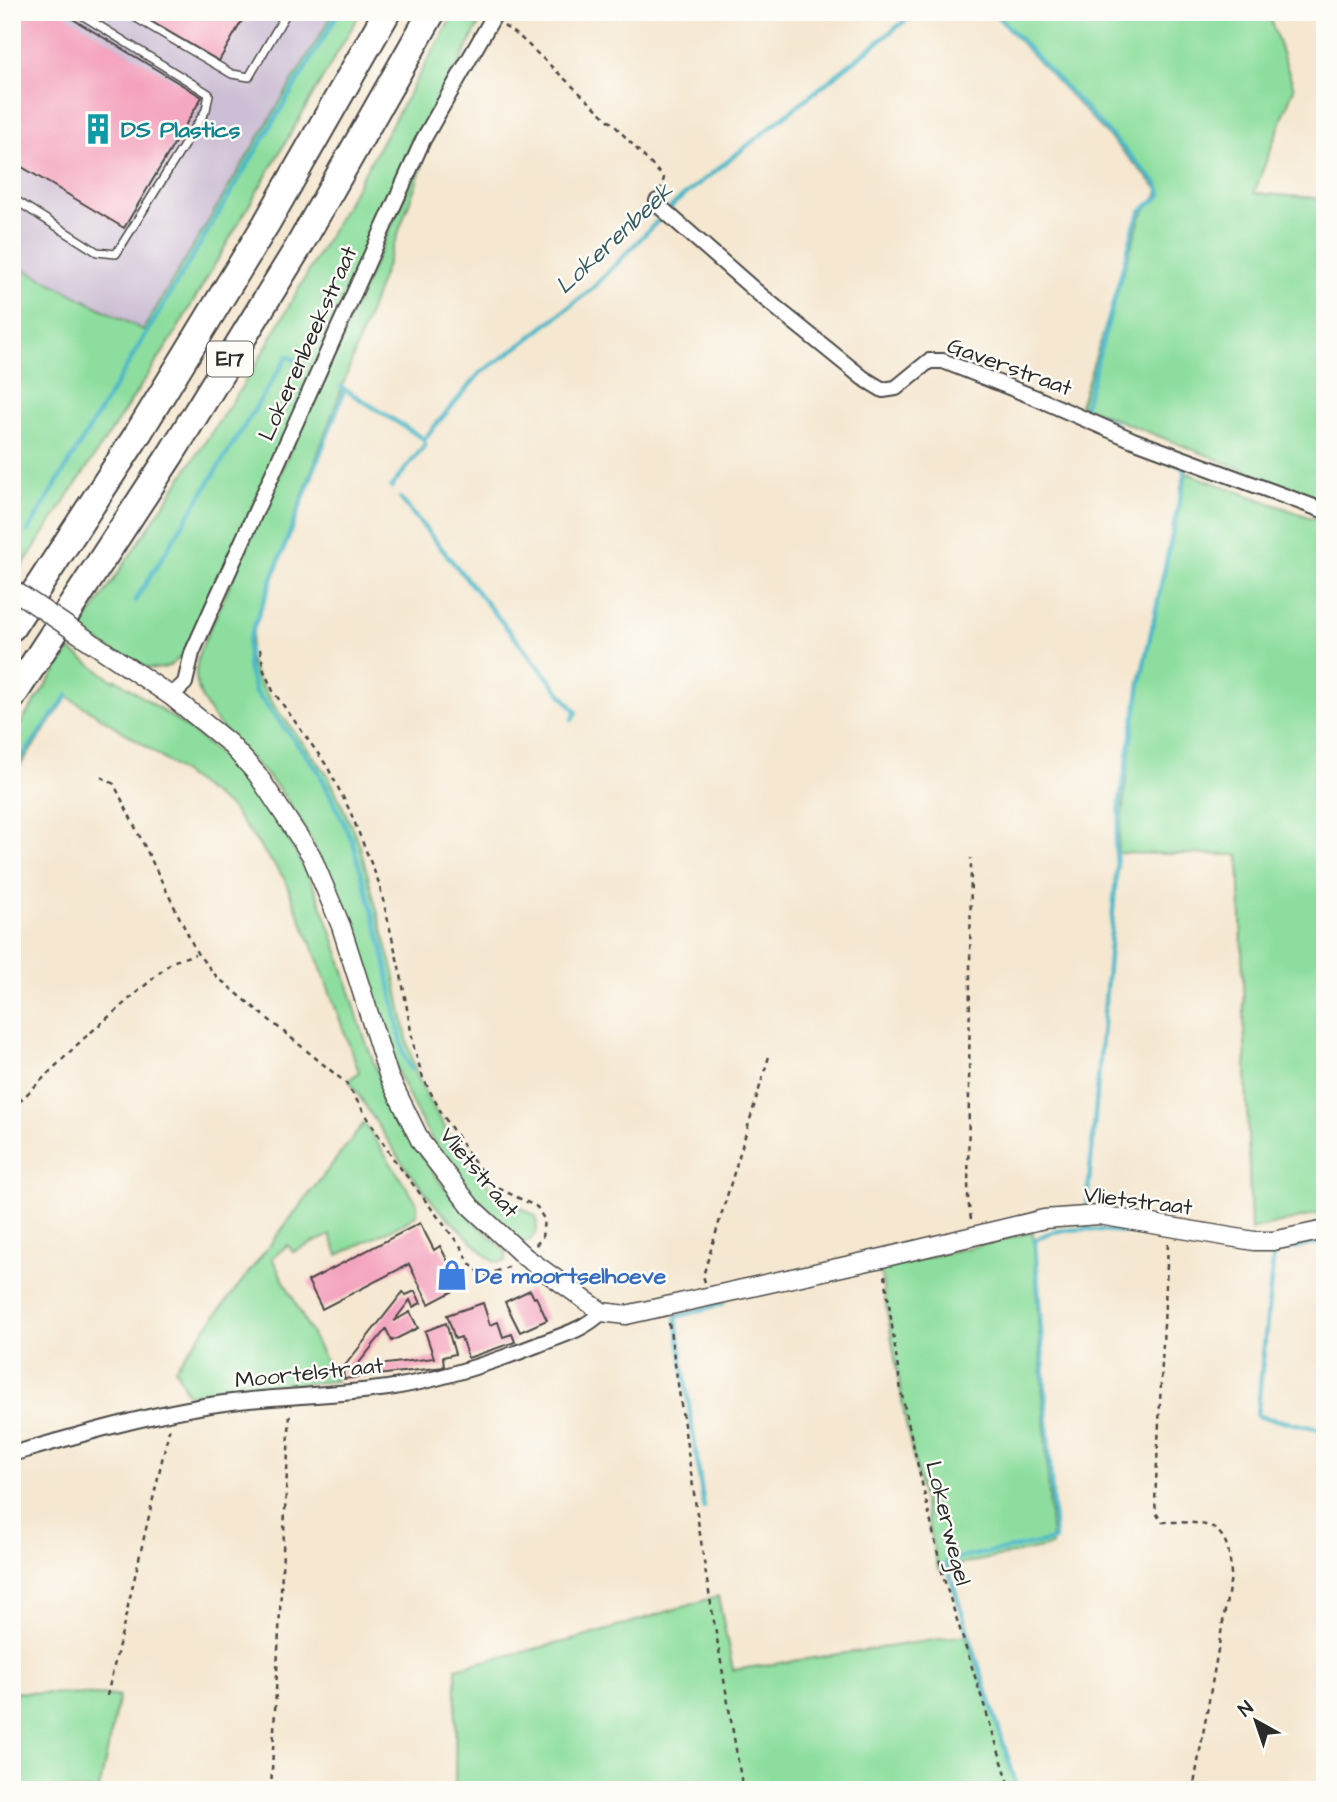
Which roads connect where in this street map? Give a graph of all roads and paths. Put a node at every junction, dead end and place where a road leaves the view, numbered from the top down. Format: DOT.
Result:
graph roads {
  1 [pos="77,12"];
  2 [pos="126,12"];
  3 [pos="287,12"];
  4 [pos="387,12"];
  5 [pos="432,12"];
  6 [pos="494,15"];
  7 [pos="12,198"];
  8 [pos="658,204"];
  9 [pos="1325,511"];
  10 [pos="12,589"];
  11 [pos="12,627"];
  12 [pos="172,696"];
  13 [pos="12,697"];
  14 [pos="971,858"];
  15 [pos="197,953"];
  16 [pos="771,1053"];
  17 [pos="12,1109"];
  18 [pos="1171,1227"];
  19 [pos="1325,1230"];
  20 [pos="975,1236"];
  21 [pos="882,1258"];
  22 [pos="708,1296"];
  23 [pos="667,1305"];
  24 [pos="602,1312"];
  25 [pos="291,1398"];
  26 [pos="173,1413"];
  27 [pos="12,1454"];
  28 [pos="107,1696"];
  29 [pos="271,1790"];
  30 [pos="743,1790"];
  31 [pos="1011,1790"];
  32 [pos="1193,1790"];
  1 -- 7 [label="lane"];
  2 -- 3 [label="lane"];
  4 -- 11 [label="highway, E17"];
  5 -- 13 [label="highway, E17"];
  6 -- 8 [label="path"];
  6 -- 12 [label="street, Lokerenbeekstraat"];
  8 -- 9 [label="street, Gaverstraat"];
  10 -- 12 [label="street, Vlietstraat, bridge"];
  12 -- 24 [label="street, Vlietstraat"];
  14 -- 20 [label="path"];
  15 -- 17 [label="path"];
  16 -- 22 [label="path"];
  18 -- 19 [label="street, Vlietstraat"];
  18 -- 20 [label="street, Vlietstraat"];
  18 -- 32 [label="path"];
  20 -- 21 [label="street, Vlietstraat"];
  21 -- 22 [label="street, Vlietstraat"];
  21 -- 31 [label="path, Lokerwegel"];
  22 -- 23 [label="street, Vlietstraat"];
  23 -- 24 [label="street, Vlietstraat"];
  23 -- 30 [label="path"];
  24 -- 25 [label="street, Moortelstraat"];
  25 -- 26 [label="street, Moortelstraat"];
  25 -- 29 [label="path"];
  26 -- 27 [label="street, Moortelstraat"];
  26 -- 28 [label="path"];
}
